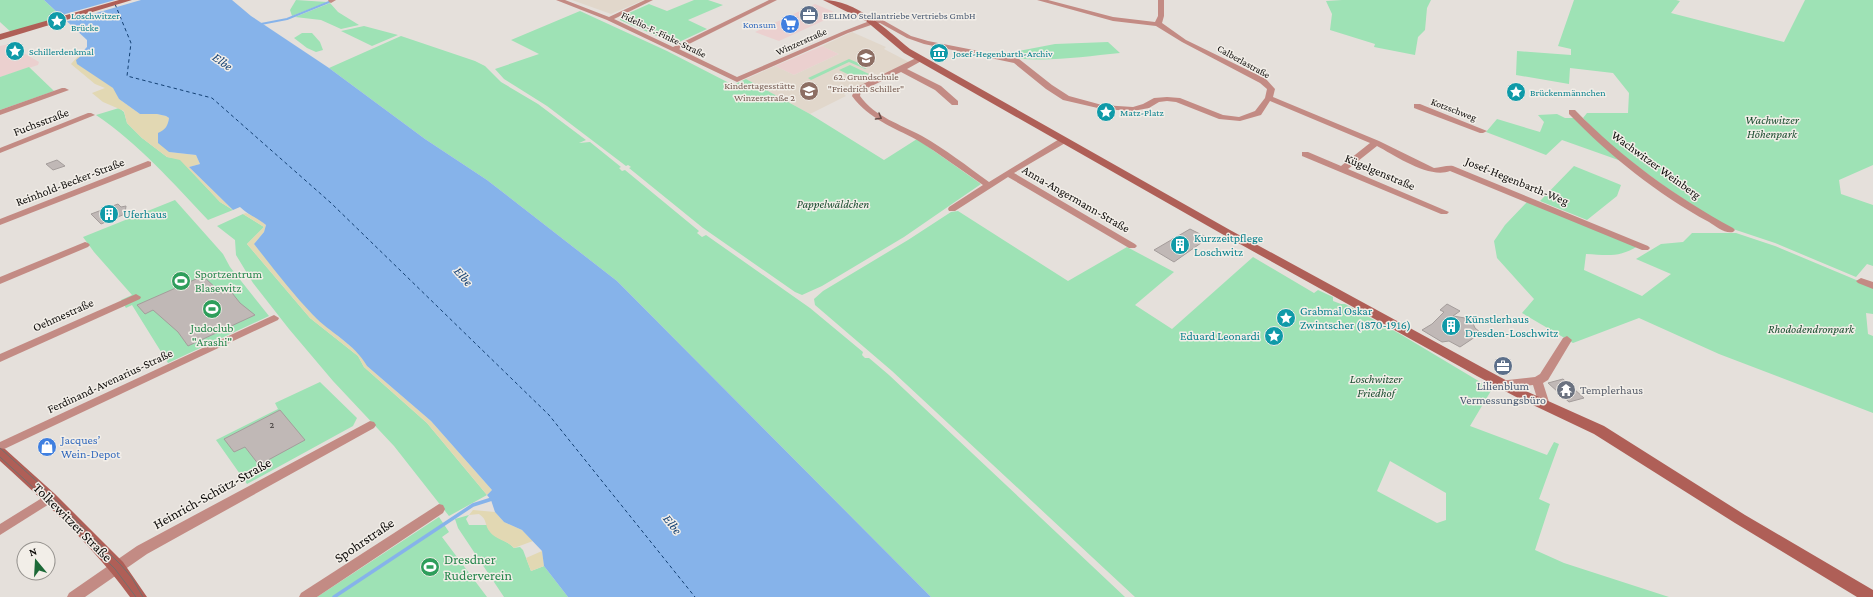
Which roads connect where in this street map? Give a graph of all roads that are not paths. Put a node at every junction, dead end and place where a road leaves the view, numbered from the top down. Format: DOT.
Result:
graph roads {
  1 [pos="128,0"];
  2 [pos="559,0"];
  3 [pos="650,0"];
  4 [pos="774,0"];
  5 [pos="827,0"];
  6 [pos="1040,0"];
  7 [pos="1161,0"];
  8 [pos="609,19"];
  9 [pos="874,22"];
  10 [pos="1158,24"];
  11 [pos="0,38"];
  12 [pos="674,49"];
  13 [pos="921,60"];
  14 [pos="902,69"];
  15 [pos="737,80"];
  16 [pos="65,90"];
  17 [pos="1270,98"];
  18 [pos="955,103"];
  19 [pos="1417,106"];
  20 [pos="1572,112"];
  21 [pos="0,113"];
  22 [pos="91,115"];
  23 [pos="1232,119"];
  24 [pos="1242,127"];
  25 [pos="1483,131"];
  26 [pos="1064,140"];
  27 [pos="1376,144"];
  28 [pos="0,150"];
  29 [pos="1305,154"];
  30 [pos="148,164"];
  31 [pos="1342,169"];
  32 [pos="1008,173"];
  33 [pos="988,185"];
  34 [pos="952,209"];
  35 [pos="1444,212"];
  36 [pos="0,222"];
  37 [pos="1730,230"];
  38 [pos="85,245"];
  39 [pos="1132,246"];
  40 [pos="1645,248"];
  41 [pos="0,281"];
  42 [pos="1861,281"];
  43 [pos="1873,286"];
  44 [pos="136,297"];
  45 [pos="274,318"];
  46 [pos="1567,340"];
  47 [pos="0,358"];
  48 [pos="1537,380"];
  49 [pos="1503,384"];
  50 [pos="1544,405"];
  51 [pos="370,425"];
  52 [pos="0,447"];
  53 [pos="0,453"];
  54 [pos="50,498"];
  55 [pos="439,509"];
  56 [pos="0,530"];
  57 [pos="117,567"];
  58 [pos="74,597"];
  59 [pos="139,597"];
  60 [pos="306,597"];
  61 [pos="1871,597"];
  1 -- 11 [label="main road"];
  2 -- 8 [label="street, Fidelio-F.-Finke-Straße"];
  3 -- 8 [label="street"];
  4 -- 12 [label="street"];
  5 -- 9 [label="main road"];
  6 -- 10 [label="street"];
  7 -- 10 [label="street"];
  8 -- 12 [label="street, Fidelio-F.-Finke-Straße"];
  9 -- 13 [label="main road"];
  9 -- 15 [label="street, Winzerstraße"];
  9 -- 23 [label="street, Calberlastraße"];
  10 -- 17 [label="street, Calberlastraße"];
  12 -- 15 [label="street, Fidelio-F.-Finke-Straße"];
  13 -- 14 [label="street"];
  13 -- 26 [label="main road"];
  14 -- 18 [label="street"];
  14 -- 33 [label="street, one-way"];
  16 -- 21 [label="street"];
  17 -- 23 [label="street, Calberlastraße"];
  17 -- 27 [label="street, Josef-Hegenbarth-Weg"];
  19 -- 25 [label="street, Kotzschweg"];
  20 -- 37 [label="street, Wachwitzer Weinberg"];
  22 -- 28 [label="street, Fuchsstraße"];
  23 -- 24 [label="street"];
  26 -- 32 [label="street"];
  26 -- 49 [label="main road"];
  27 -- 31 [label="street"];
  27 -- 40 [label="street, Josef-Hegenbarth-Weg"];
  29 -- 31 [label="street, Kügelgenstraße"];
  30 -- 36 [label="street, Reinhold-Becker-Straße"];
  31 -- 35 [label="street, Kügelgenstraße"];
  32 -- 33 [label="street"];
  32 -- 39 [label="street, Anna-Angermann-Straße"];
  33 -- 34 [label="street"];
  38 -- 41 [label="street"];
  42 -- 43 [label="street"];
  44 -- 47 [label="street, Oehmestraße"];
  45 -- 52 [label="street, Ferdinand-Avenarius-Straße"];
  46 -- 48 [label="street"];
  48 -- 49 [label="street"];
  48 -- 50 [label="street"];
  49 -- 50 [label="main road"];
  50 -- 61 [label="main road"];
  51 -- 57 [label="street, Heinrich-Schütz-Straße"];
  53 -- 54 [label="main road, Tolkewitzer Straße"];
  54 -- 56 [label="street"];
  54 -- 57 [label="main road, Tolkewitzer Straße"];
  55 -- 60 [label="street, Spohrstraße"];
  57 -- 58 [label="street, Heinrich-Schütz-Straße"];
  57 -- 59 [label="main road, Tolkewitzer Straße"];
}
